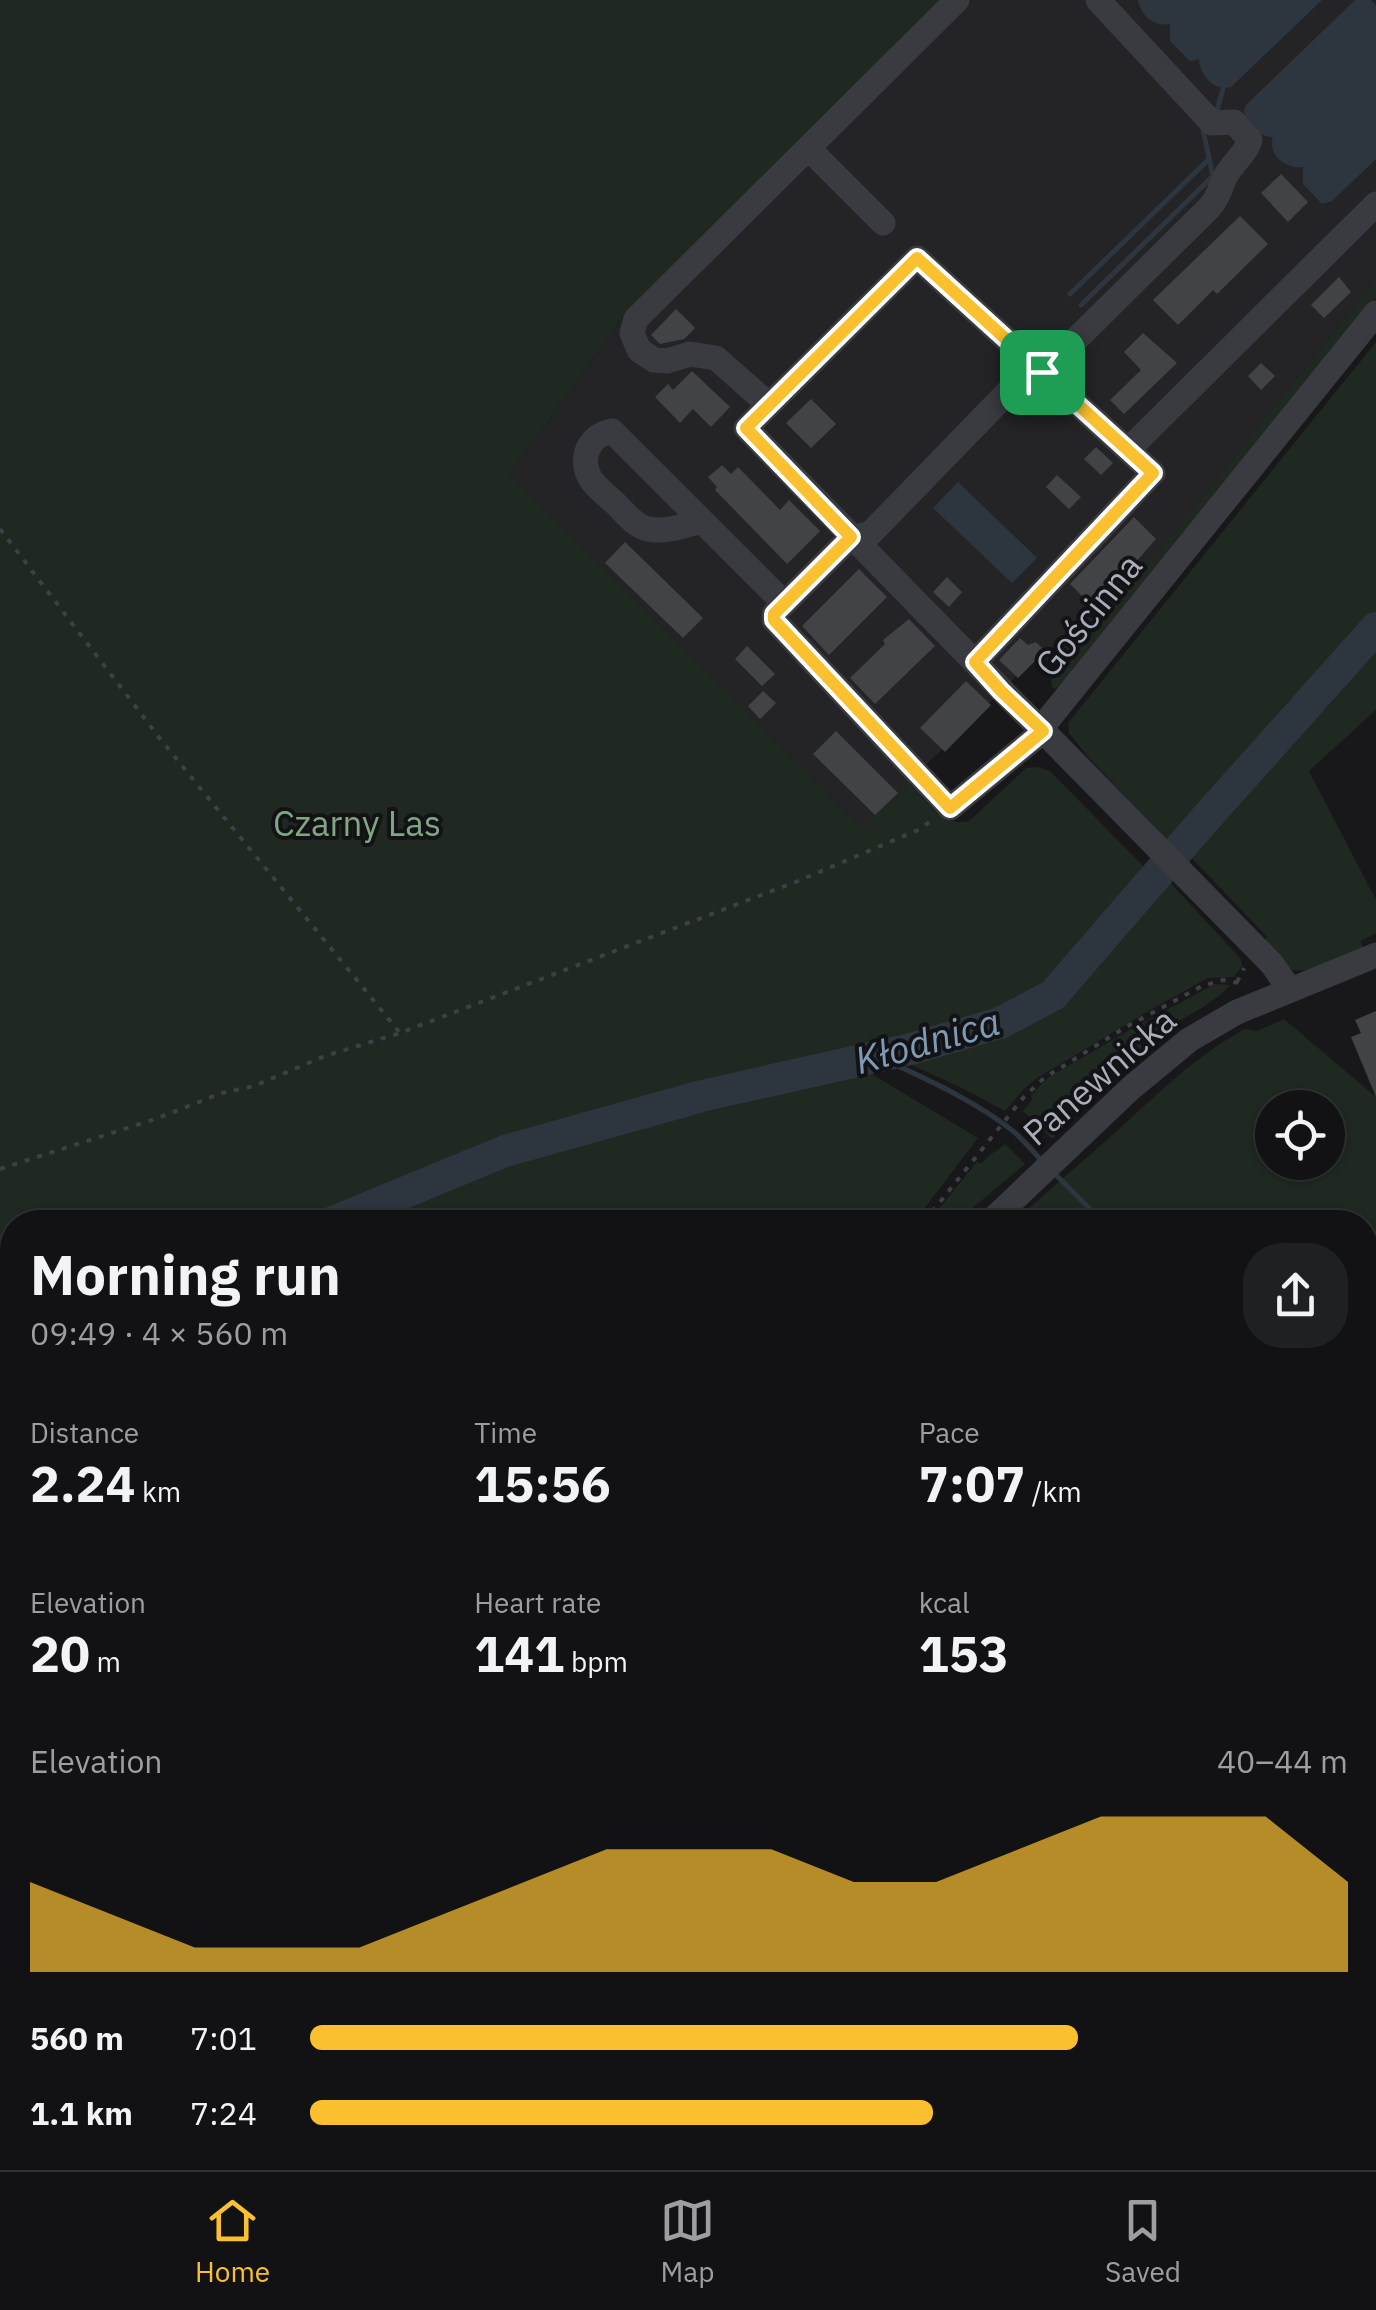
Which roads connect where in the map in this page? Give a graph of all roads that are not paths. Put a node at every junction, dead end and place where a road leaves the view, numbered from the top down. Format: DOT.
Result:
graph roads {
  1 [pos="957,0"];
  2 [pos="1098,0"];
  3 [pos="808,148"];
  4 [pos="1376,204"];
  5 [pos="884,222"];
  6 [pos="1376,313"];
  7 [pos="1038,369"];
  8 [pos="769,406"];
  9 [pos="1128,450"];
  10 [pos="702,521"];
  11 [pos="851,537"];
  12 [pos="784,604"];
  13 [pos="975,662"];
  14 [pos="1043,731"];
  15 [pos="1376,954"];
  16 [pos="1290,990"];
  17 [pos="1003,1210"];
  1 -- 3 [label="street"];
  2 -- 7 [label="street"];
  3 -- 5 [label="street"];
  3 -- 8 [label="street"];
  4 -- 9 [label="street"];
  6 -- 14 [label="street, Gościnna"];
  7 -- 8 [label="street"];
  7 -- 9 [label="street"];
  7 -- 11 [label="street"];
  8 -- 11 [label="street"];
  9 -- 13 [label="street"];
  10 -- 10 [label="street"];
  10 -- 12 [label="street"];
  11 -- 12 [label="street"];
  11 -- 13 [label="street"];
  12 -- 14 [label="street"];
  13 -- 14 [label="street"];
  14 -- 16 [label="street, Gościnna"];
  15 -- 16 [label="street, Panewnicka"];
  16 -- 17 [label="street, Panewnicka"];
}
